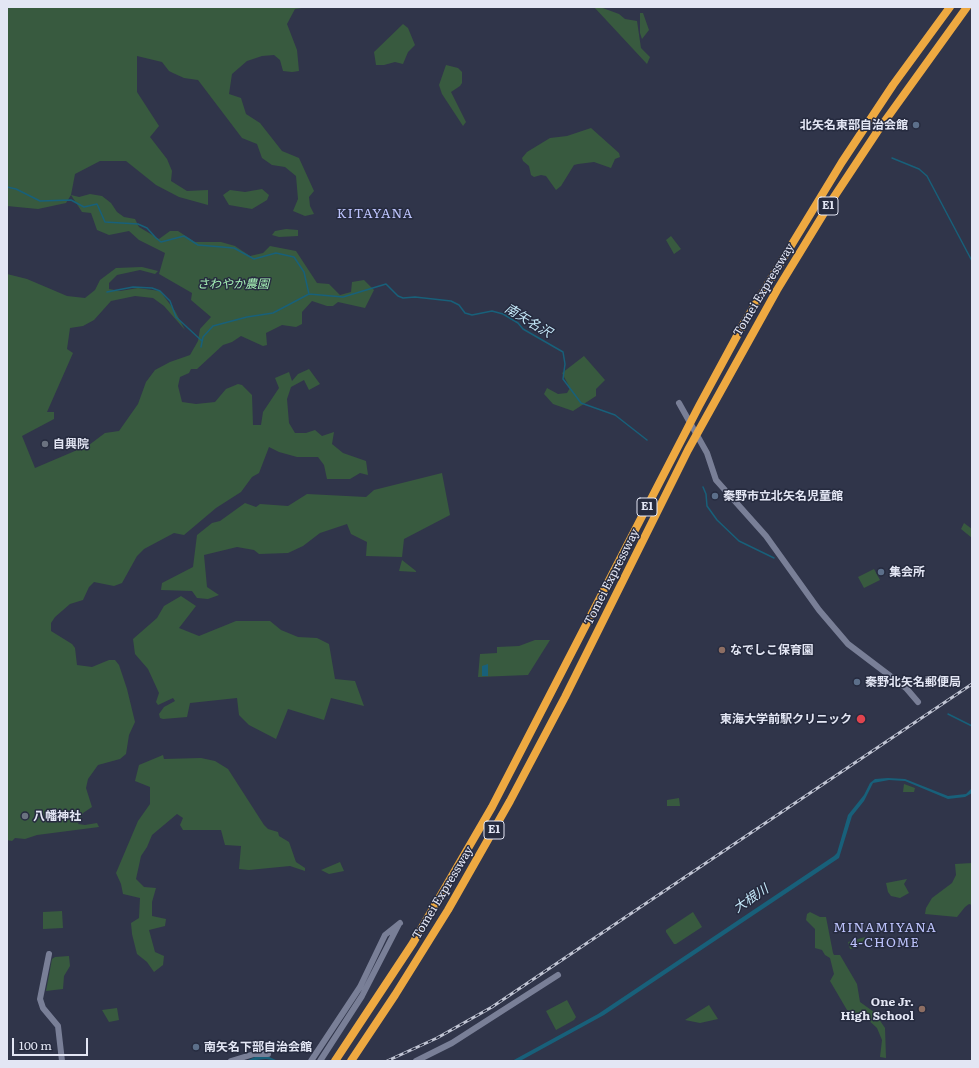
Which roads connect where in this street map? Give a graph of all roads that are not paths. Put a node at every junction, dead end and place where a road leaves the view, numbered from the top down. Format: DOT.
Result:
graph roads {
  1 [pos="950,7"];
  2 [pos="967,7"];
  3 [pos="679,403"];
  4 [pos="918,702"];
  5 [pos="49,954"];
  6 [pos="558,975"];
  7 [pos="268,1054"];
  8 [pos="62,1061"];
  9 [pos="231,1061"];
  10 [pos="311,1061"];
  11 [pos="320,1061"];
  12 [pos="335,1061"];
  13 [pos="351,1061"];
  14 [pos="416,1061"];
  1 -- 12 [label="highway, Tomei Expressway / E1"];
  2 -- 13 [label="highway, Tomei Expressway / E1"];
  3 -- 4 [label="street"];
  5 -- 8 [label="street"];
  6 -- 14 [label="street"];
  7 -- 9 [label="street"];
  10 -- 11 [label="street"];
}
